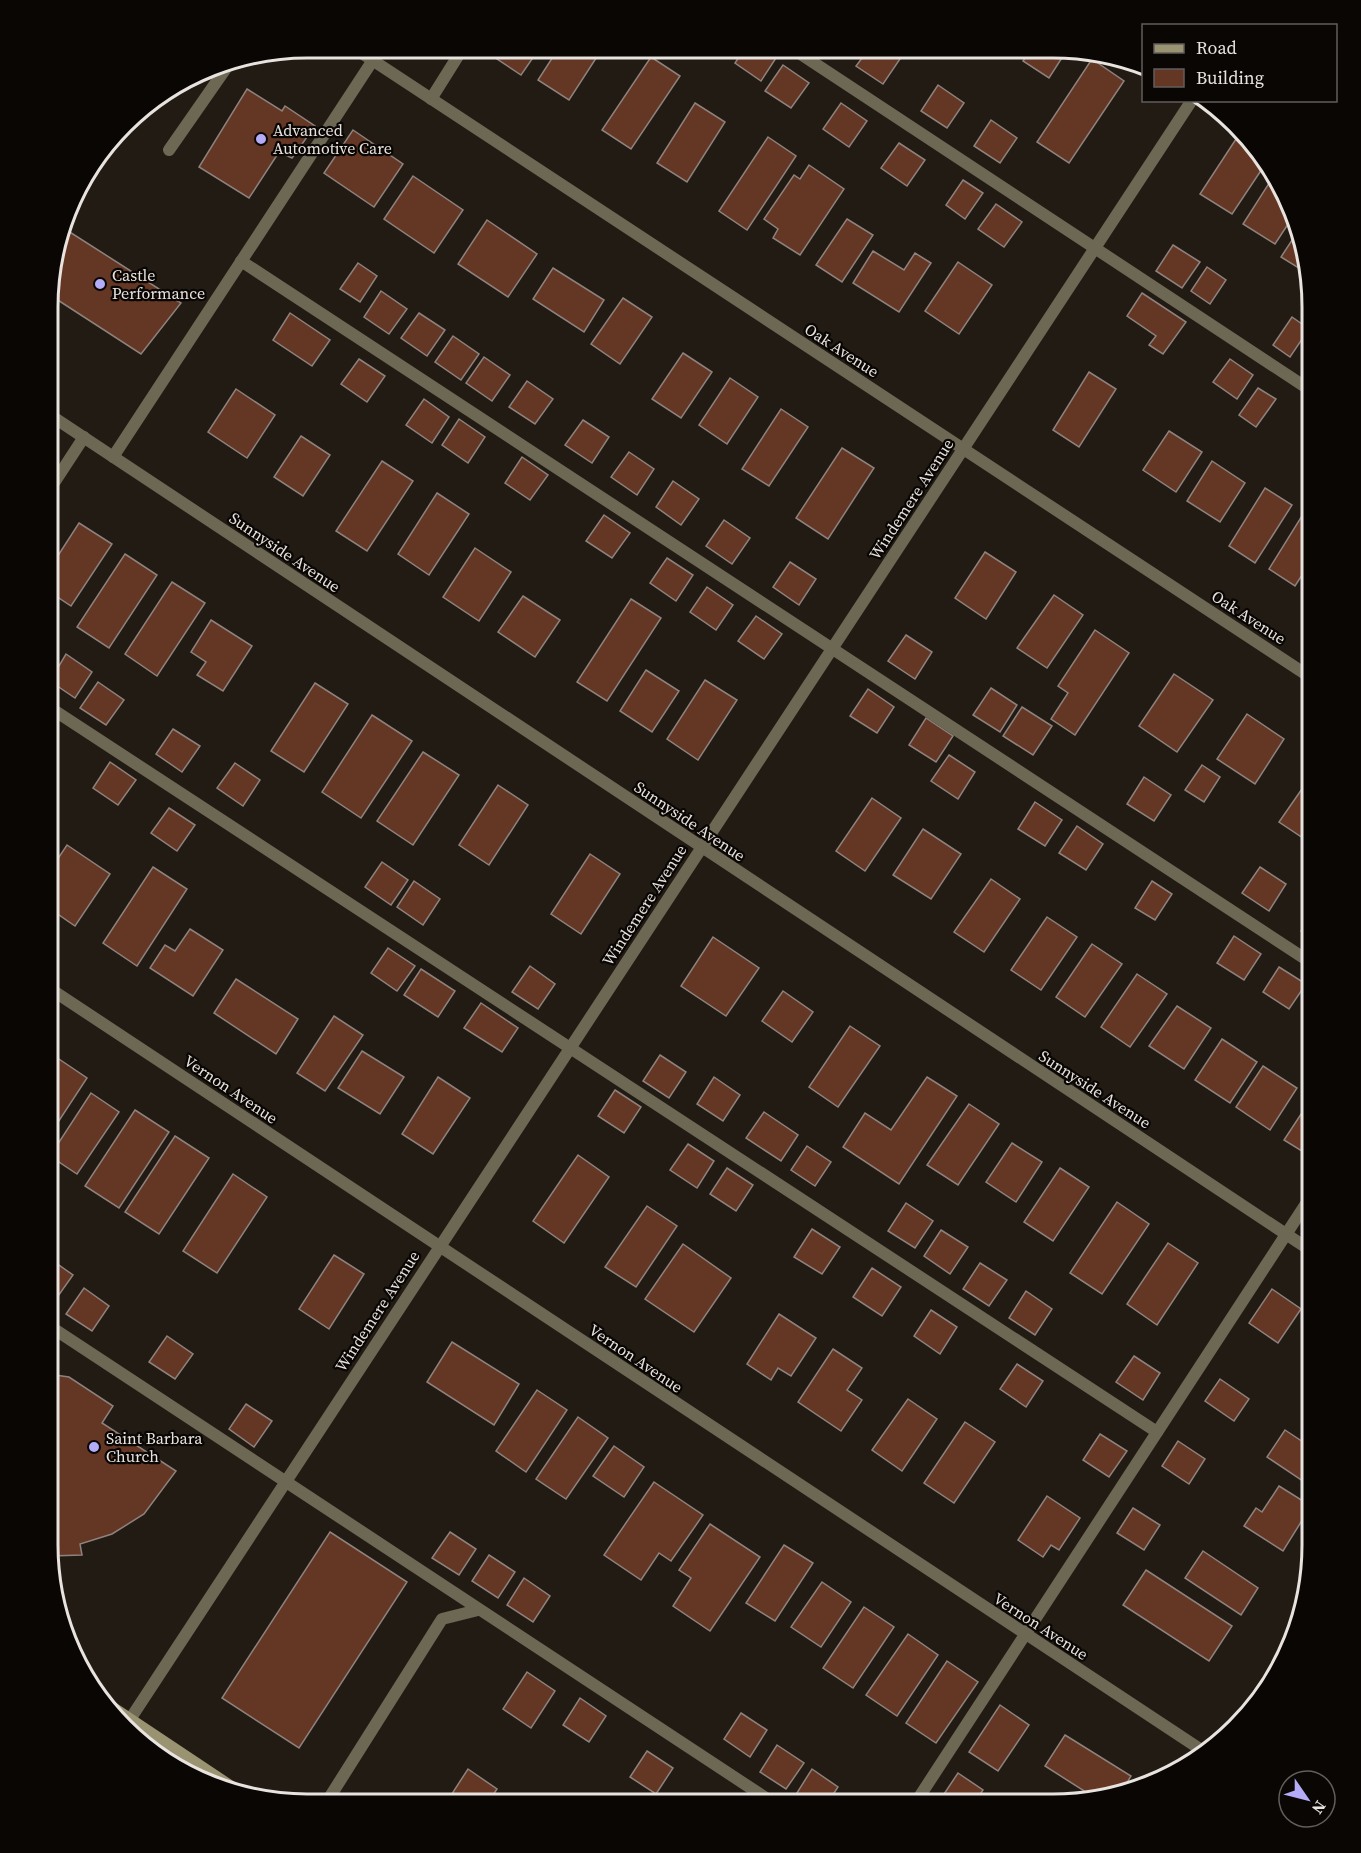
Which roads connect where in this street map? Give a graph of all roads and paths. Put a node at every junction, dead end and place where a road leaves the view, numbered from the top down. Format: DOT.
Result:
graph roads {
  1 [pos="370,58"];
  2 [pos="457,58"];
  3 [pos="808,58"];
  4 [pos="373,60"];
  5 [pos="222,74"];
  6 [pos="430,99"];
  7 [pos="1191,102"];
  8 [pos="169,150"];
  9 [pos="1094,248"];
  10 [pos="241,261"];
  11 [pos="1302,385"];
  12 [pos="58,420"];
  13 [pos="84,437"];
  14 [pos="963,449"];
  15 [pos="113,457"];
  16 [pos="58,477"];
  17 [pos="835,648"];
  18 [pos="1302,673"];
  19 [pos="58,712"];
  20 [pos="701,848"];
  21 [pos="1302,957"];
  22 [pos="58,994"];
  23 [pos="571,1048"];
  24 [pos="1302,1210"];
  25 [pos="1286,1235"];
  26 [pos="1302,1245"];
  27 [pos="439,1246"];
  28 [pos="58,1332"];
  29 [pos="1157,1432"];
  30 [pos="286,1482"];
  31 [pos="478,1610"];
  32 [pos="1025,1635"];
  33 [pos="129,1720"];
  34 [pos="142,1732"];
  35 [pos="1198,1748"];
  36 [pos="215,1777"];
  37 [pos="331,1795"];
  38 [pos="762,1795"];
  39 [pos="921,1795"];
  1 -- 4 [label="street, Oak Avenue"];
  2 -- 6 [label="street"];
  3 -- 9 [label="street"];
  4 -- 6 [label="street, Oak Avenue"];
  4 -- 10 [label="street"];
  5 -- 8 [label="street"];
  6 -- 14 [label="street, Oak Avenue"];
  7 -- 9 [label="street, Windemere Avenue"];
  9 -- 11 [label="street"];
  9 -- 14 [label="street, Windemere Avenue"];
  10 -- 15 [label="street"];
  10 -- 17 [label="street"];
  12 -- 13 [label="street, Sunnyside Avenue"];
  13 -- 15 [label="street, Sunnyside Avenue"];
  13 -- 16 [label="street"];
  14 -- 17 [label="street, Windemere Avenue"];
  14 -- 18 [label="street, Oak Avenue"];
  15 -- 20 [label="street, Sunnyside Avenue"];
  17 -- 20 [label="street, Windemere Avenue"];
  17 -- 21 [label="street"];
  19 -- 23 [label="street"];
  20 -- 23 [label="street, Windemere Avenue"];
  20 -- 25 [label="street, Sunnyside Avenue"];
  22 -- 27 [label="street, Vernon Avenue"];
  23 -- 27 [label="street, Windemere Avenue"];
  23 -- 29 [label="street"];
  24 -- 25 [label="street"];
  25 -- 26 [label="street, Sunnyside Avenue"];
  25 -- 29 [label="street"];
  27 -- 30 [label="street, Windemere Avenue"];
  27 -- 32 [label="street, Vernon Avenue"];
  28 -- 30 [label="street"];
  29 -- 32 [label="street"];
  30 -- 31 [label="street"];
  30 -- 33 [label="street, Windemere Avenue"];
  31 -- 37 [label="street"];
  31 -- 38 [label="street"];
  32 -- 35 [label="street, Vernon Avenue"];
  32 -- 39 [label="street"];
  34 -- 36 [label="street"];
}
